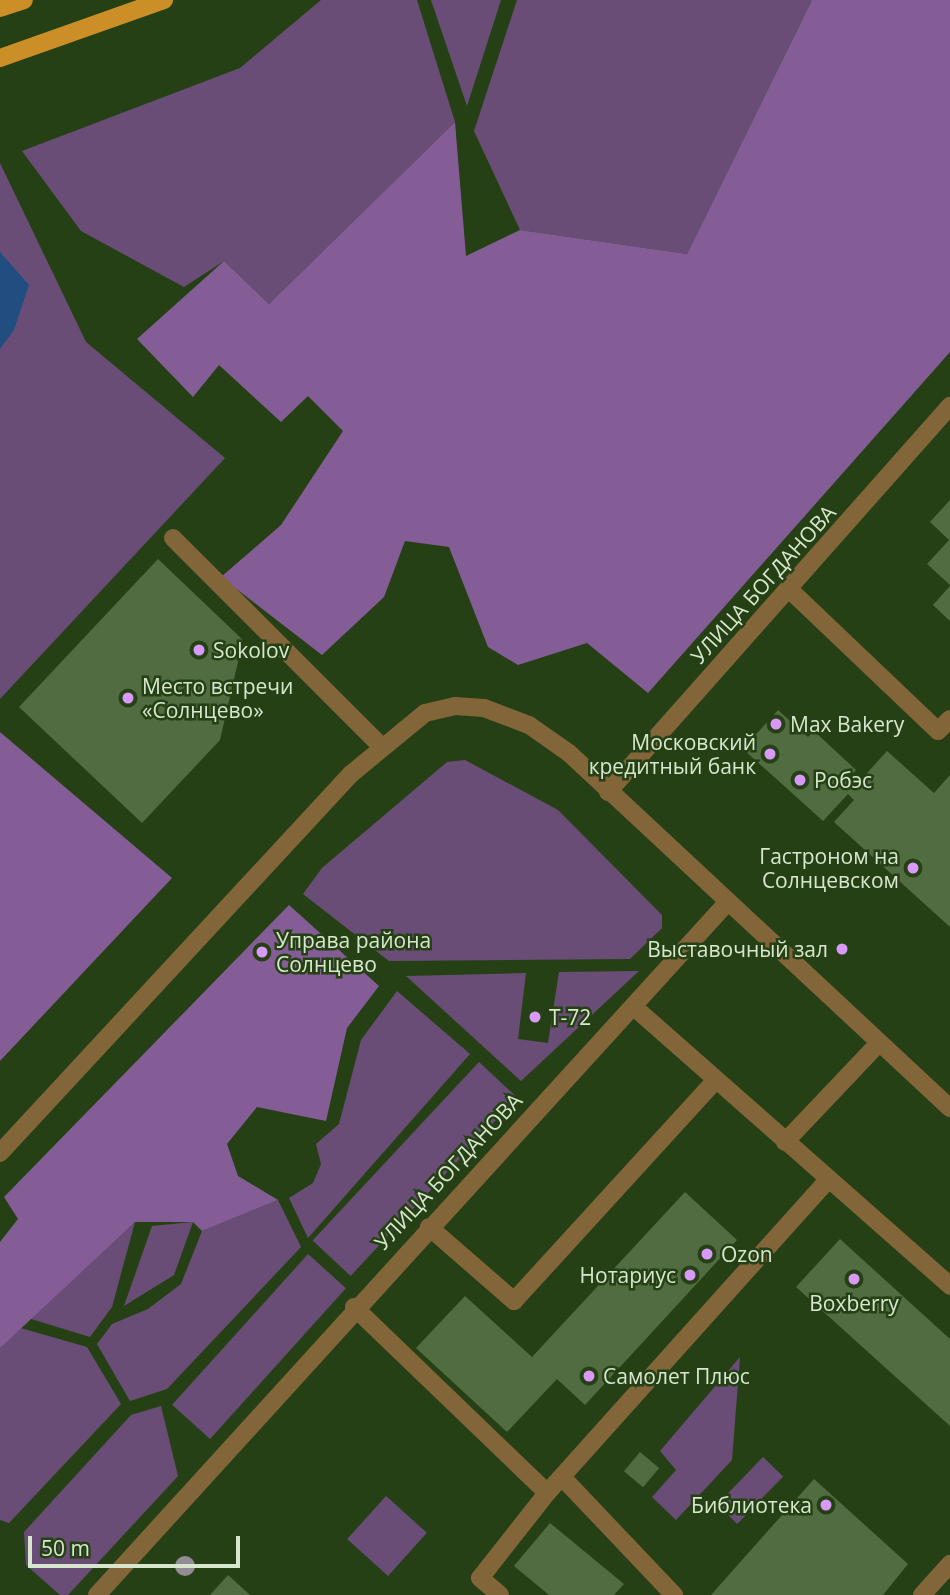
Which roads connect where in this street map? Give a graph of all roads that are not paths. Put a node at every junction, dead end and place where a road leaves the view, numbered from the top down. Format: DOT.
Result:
graph roads {
  1 [pos="23,0"];
  2 [pos="164,0"];
  3 [pos="0,8"];
  4 [pos="0,58"];
  5 [pos="950,406"];
  6 [pos="173,538"];
  7 [pos="791,591"];
  8 [pos="950,719"];
  9 [pos="382,747"];
  10 [pos="608,792"];
  11 [pos="727,903"];
  12 [pos="634,1007"];
  13 [pos="879,1043"];
  14 [pos="716,1080"];
  15 [pos="950,1108"];
  16 [pos="785,1142"];
  17 [pos="0,1153"];
  18 [pos="829,1179"];
  19 [pos="429,1227"];
  20 [pos="950,1286"];
  21 [pos="354,1307"];
  22 [pos="562,1477"];
  23 [pos="547,1493"];
  24 [pos="950,1564"];
  25 [pos="97,1595"];
  26 [pos="500,1595"];
  27 [pos="674,1595"];
  28 [pos="922,1595"];
  1 -- 3 [label="main road"];
  2 -- 4 [label="main road"];
  5 -- 7 [label="street, УЛИЦА БОГДАНОВА"];
  6 -- 9 [label="street"];
  7 -- 8 [label="street"];
  7 -- 10 [label="street, УЛИЦА БОГДАНОВА"];
  9 -- 10 [label="street"];
  9 -- 17 [label="street"];
  10 -- 11 [label="street"];
  11 -- 12 [label="street, УЛИЦА БОГДАНОВА"];
  11 -- 13 [label="street"];
  12 -- 14 [label="street"];
  12 -- 19 [label="street, УЛИЦА БОГДАНОВА"];
  13 -- 15 [label="street"];
  13 -- 16 [label="street"];
  14 -- 16 [label="street"];
  14 -- 19 [label="street"];
  16 -- 18 [label="street"];
  18 -- 20 [label="street"];
  18 -- 22 [label="street"];
  19 -- 21 [label="street, УЛИЦА БОГДАНОВА"];
  21 -- 23 [label="street"];
  21 -- 25 [label="street, УЛИЦА БОГДАНОВА"];
  22 -- 23 [label="street"];
  22 -- 27 [label="street"];
  23 -- 26 [label="street"];
  24 -- 28 [label="street"];
}
